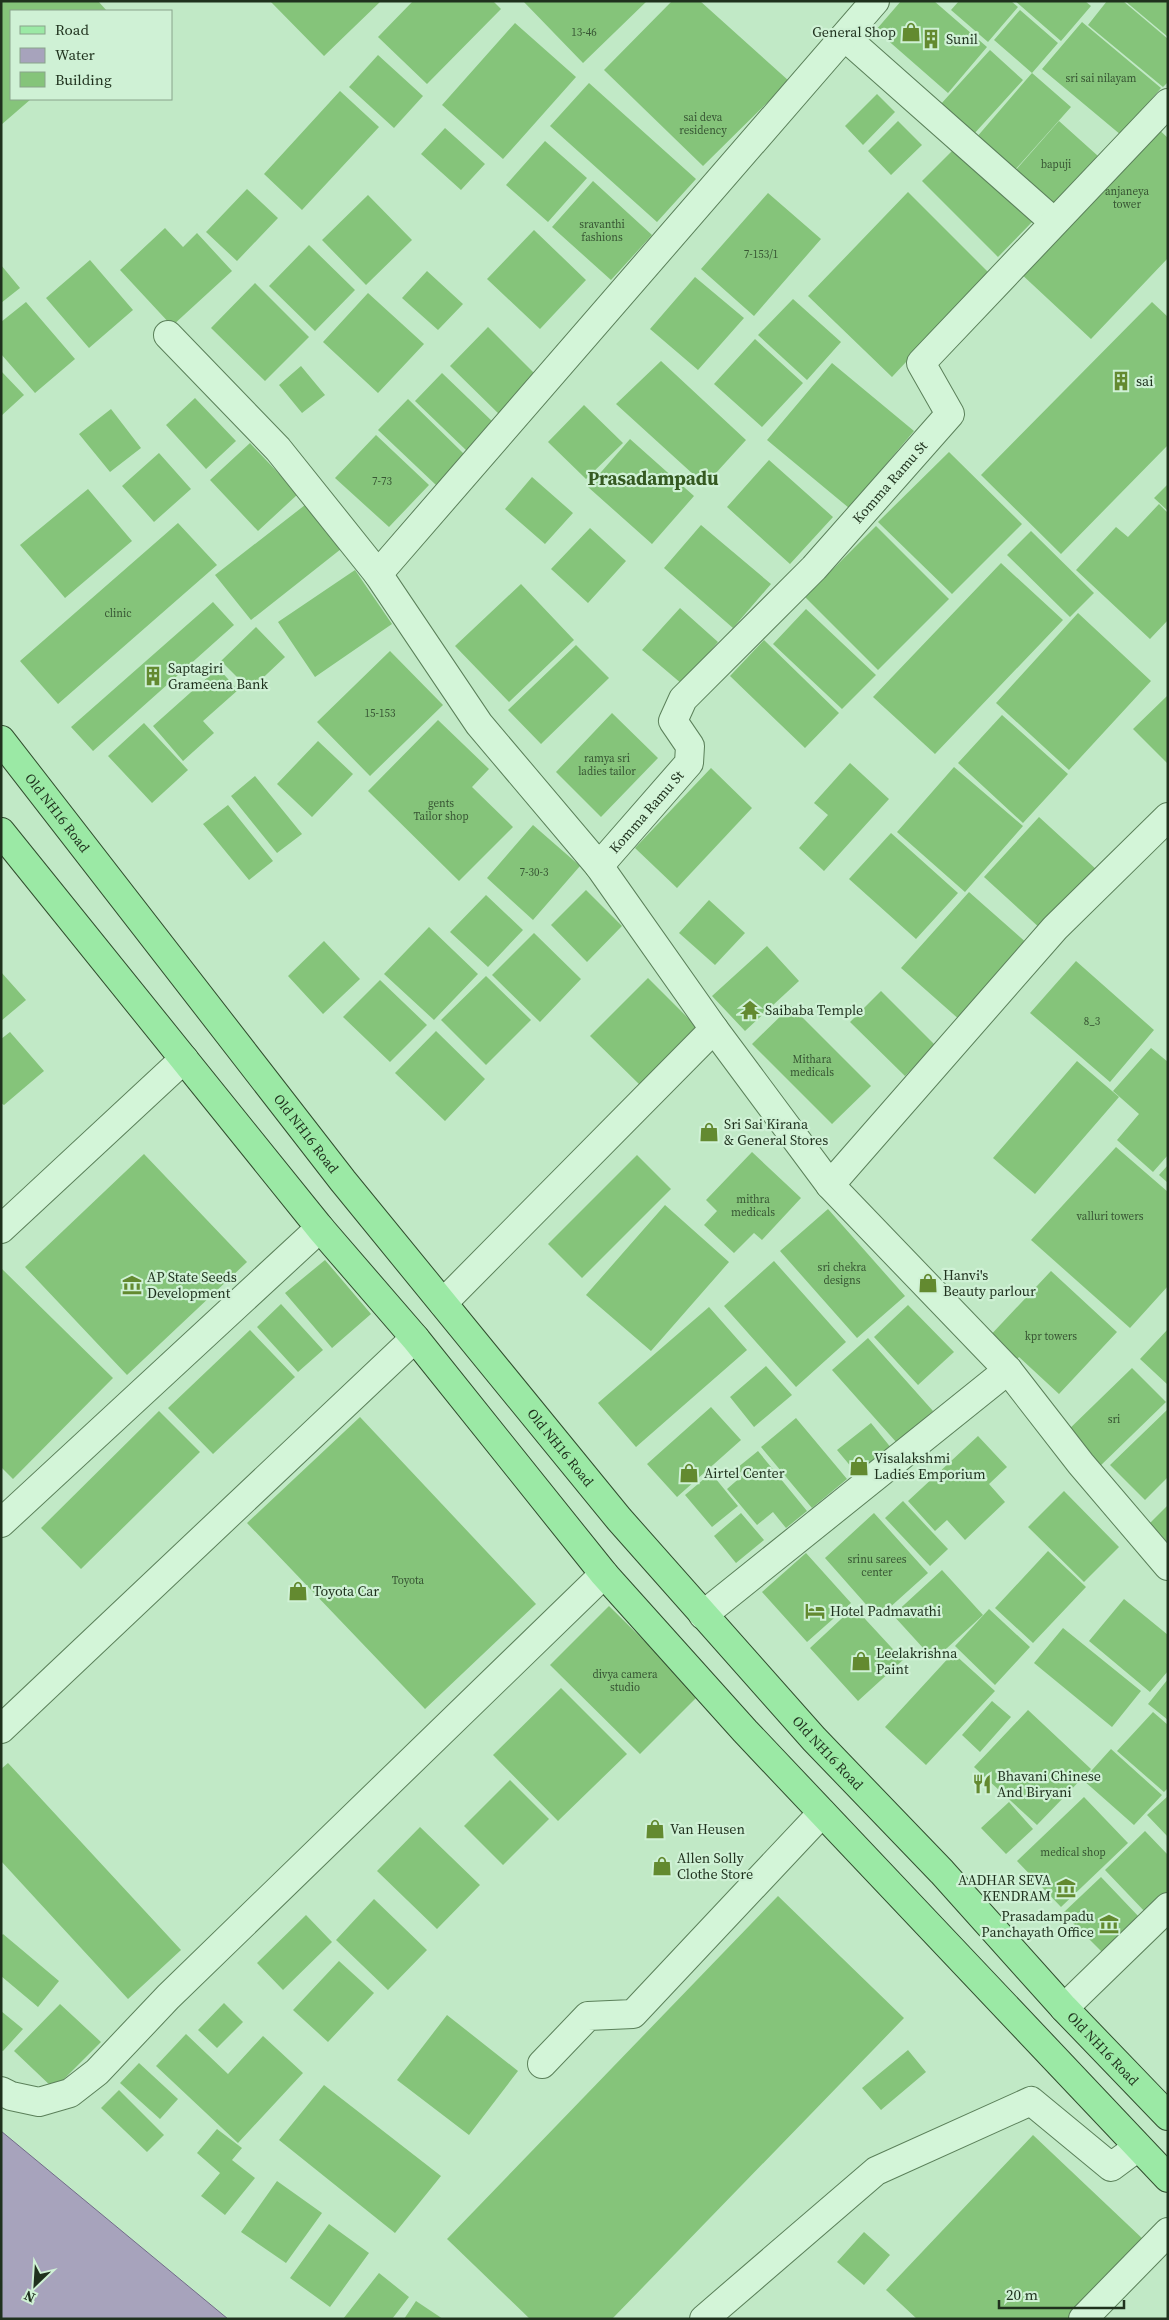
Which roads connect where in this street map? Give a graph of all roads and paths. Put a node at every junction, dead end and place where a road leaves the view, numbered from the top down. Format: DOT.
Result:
graph roads {
  1 [pos="862,6"];
  2 [pos="845,36"];
  3 [pos="1168,104"];
  4 [pos="1054,222"];
  5 [pos="168,335"];
  6 [pos="378,574"];
  7 [pos="1,740"];
  8 [pos="1168,817"];
  9 [pos="4,841"];
  10 [pos="599,866"];
  11 [pos="714,1029"];
  12 [pos="184,1059"];
  13 [pos="830,1185"];
  14 [pos="1,1228"];
  15 [pos="320,1228"];
  16 [pos="443,1303"];
  17 [pos="415,1338"];
  18 [pos="1008,1370"];
  19 [pos="1,1523"];
  20 [pos="1168,1566"];
  21 [pos="604,1574"];
  22 [pos="703,1615"];
  23 [pos="1,1729"];
  24 [pos="822,1813"];
  25 [pos="1168,1907"];
  26 [pos="1064,2008"];
  27 [pos="542,2064"];
  28 [pos="1,2091"];
  29 [pos="1168,2116"];
  30 [pos="1138,2147"];
  31 [pos="1168,2178"];
  32 [pos="1168,2232"];
  33 [pos="704,2319"];
  34 [pos="1083,2319"];
  1 -- 2 [label="street"];
  2 -- 4 [label="street"];
  2 -- 6 [label="street"];
  3 -- 4 [label="street, Komma Ramu St"];
  4 -- 10 [label="street, Komma Ramu St"];
  5 -- 6 [label="street"];
  6 -- 10 [label="street"];
  7 -- 16 [label="main road, Old NH16 Road"];
  8 -- 13 [label="street"];
  9 -- 12 [label="main road"];
  10 -- 11 [label="street"];
  11 -- 13 [label="street"];
  11 -- 16 [label="street"];
  12 -- 14 [label="street"];
  12 -- 15 [label="main road"];
  13 -- 18 [label="street"];
  15 -- 17 [label="main road"];
  15 -- 19 [label="street"];
  16 -- 22 [label="main road, Old NH16 Road"];
  17 -- 21 [label="main road"];
  17 -- 23 [label="street"];
  18 -- 20 [label="street"];
  18 -- 22 [label="street"];
  21 -- 24 [label="main road"];
  21 -- 28 [label="street"];
  22 -- 26 [label="main road, Old NH16 Road"];
  24 -- 27 [label="street"];
  24 -- 30 [label="main road"];
  25 -- 26 [label="street"];
  26 -- 29 [label="main road, Old NH16 Road"];
  30 -- 31 [label="main road"];
  30 -- 33 [label="street"];
  32 -- 34 [label="street"];
}
